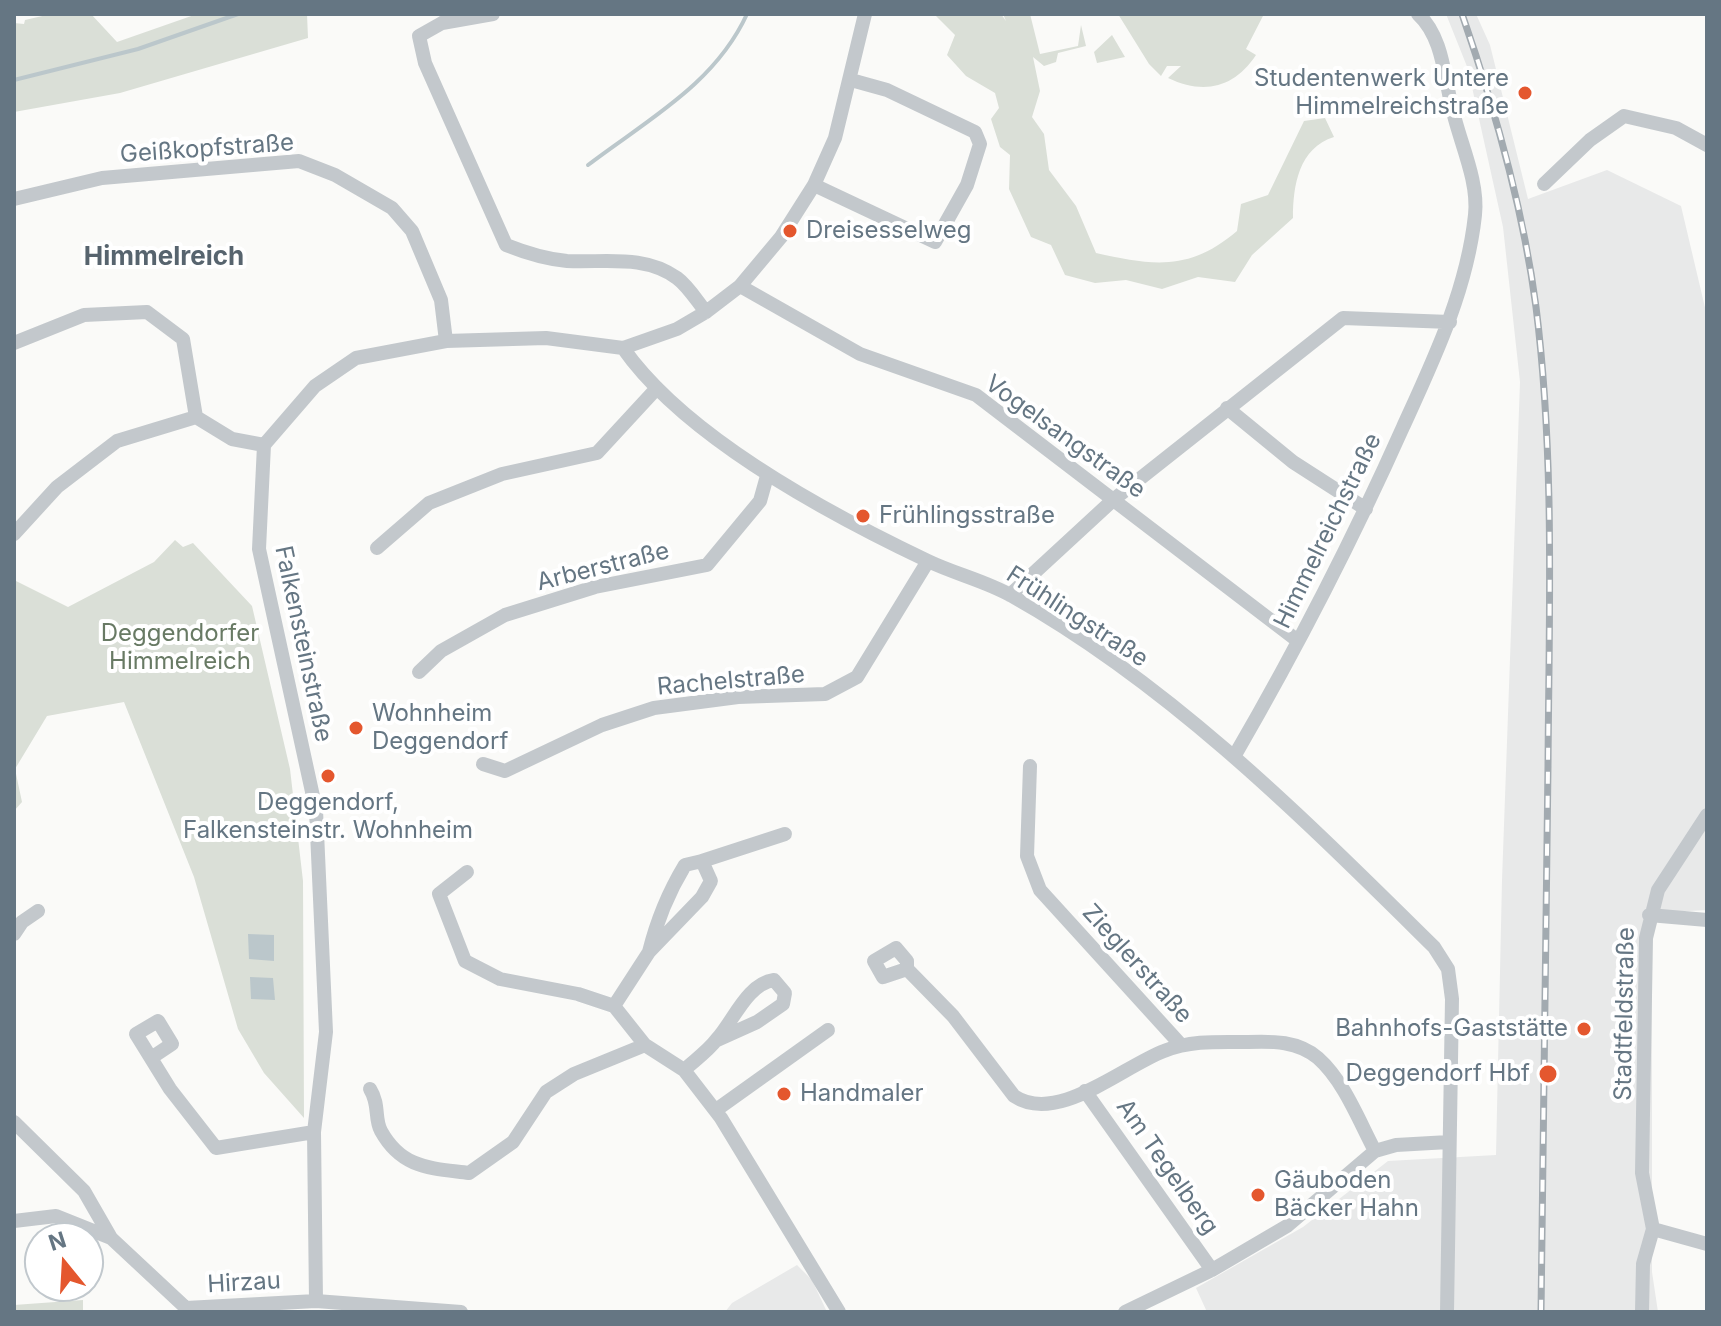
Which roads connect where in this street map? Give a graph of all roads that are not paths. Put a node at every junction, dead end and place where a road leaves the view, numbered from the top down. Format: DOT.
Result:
graph roads {
  1 [pos="493,14"];
  2 [pos="865,14"];
  3 [pos="1418,14"];
  4 [pos="851,80"];
  5 [pos="1707,145"];
  6 [pos="1544,184"];
  7 [pos="814,185"];
  8 [pos="14,199"];
  9 [pos="740,286"];
  10 [pos="706,312"];
  11 [pos="1450,322"];
  12 [pos="446,341"];
  13 [pos="14,343"];
  14 [pos="623,348"];
  15 [pos="657,388"];
  16 [pos="1227,408"];
  17 [pos="196,417"];
  18 [pos="264,445"];
  19 [pos="767,476"];
  20 [pos="1113,500"];
  21 [pos="1366,509"];
  22 [pos="14,534"];
  23 [pos="377,548"];
  24 [pos="928,561"];
  25 [pos="1010,595"];
  26 [pos="1298,641"];
  27 [pos="419,672"];
  28 [pos="1235,755"];
  29 [pos="483,764"];
  30 [pos="1030,766"];
  31 [pos="1707,815"];
  32 [pos="785,834"];
  33 [pos="702,861"];
  34 [pos="467,872"];
  35 [pos="38,911"];
  36 [pos="1649,915"];
  37 [pos="1707,920"];
  38 [pos="14,934"];
  39 [pos="649,952"];
  40 [pos="907,969"];
  41 [pos="614,1006"];
  42 [pos="828,1030"];
  43 [pos="717,1040"];
  44 [pos="645,1045"];
  45 [pos="1181,1045"];
  46 [pos="151,1058"];
  47 [pos="684,1070"];
  48 [pos="370,1089"];
  49 [pos="1085,1091"];
  50 [pos="716,1110"];
  51 [pos="14,1122"];
  52 [pos="314,1132"];
  53 [pos="1449,1142"];
  54 [pos="1375,1151"];
  55 [pos="14,1221"];
  56 [pos="1653,1229"];
  57 [pos="111,1238"];
  58 [pos="1707,1244"];
  59 [pos="1212,1270"];
  60 [pos="316,1301"];
  61 [pos="1134,1310"];
  62 [pos="461,1312"];
  63 [pos="839,1312"];
  64 [pos="1447,1312"];
  65 [pos="1642,1312"];
  1 -- 10 [label="street"];
  2 -- 4 [label="street"];
  3 -- 11 [label="street, Himmelreichstraße"];
  4 -- 7 [label="street"];
  4 -- 7 [label="street"];
  5 -- 6 [label="street"];
  7 -- 9 [label="street"];
  8 -- 12 [label="street, Geißkopfstraße"];
  9 -- 10 [label="street"];
  9 -- 20 [label="street, Vogelsangstraße"];
  10 -- 14 [label="street"];
  11 -- 16 [label="street"];
  11 -- 21 [label="street, Himmelreichstraße"];
  12 -- 14 [label="street"];
  12 -- 18 [label="street"];
  13 -- 17 [label="street"];
  14 -- 15 [label="street, Frühlingstraße"];
  15 -- 19 [label="street, Frühlingstraße"];
  15 -- 23 [label="street"];
  16 -- 20 [label="street"];
  16 -- 21 [label="street"];
  17 -- 18 [label="street"];
  17 -- 22 [label="street"];
  18 -- 52 [label="street, Falkensteinstraße"];
  19 -- 24 [label="street, Frühlingstraße"];
  19 -- 27 [label="street, Arberstraße"];
  20 -- 25 [label="street"];
  20 -- 26 [label="street, Vogelsangstraße"];
  21 -- 26 [label="street, Himmelreichstraße"];
  24 -- 25 [label="street, Frühlingstraße"];
  24 -- 29 [label="street, Rachelstraße"];
  25 -- 28 [label="street, Frühlingstraße"];
  26 -- 28 [label="street, Himmelreichstraße"];
  28 -- 53 [label="street, Frühlingstraße"];
  30 -- 45 [label="street, Zieglerstraße"];
  31 -- 36 [label="street, Stadtfeldstraße"];
  32 -- 33 [label="street"];
  33 -- 39 [label="street"];
  33 -- 39 [label="street"];
  34 -- 41 [label="street"];
  35 -- 38 [label="street"];
  36 -- 37 [label="street"];
  36 -- 56 [label="street, Stadtfeldstraße"];
  39 -- 41 [label="street"];
  40 -- 49 [label="street, Am Tegelberg"];
  41 -- 44 [label="street"];
  42 -- 50 [label="street"];
  43 -- 43 [label="street"];
  43 -- 47 [label="street"];
  44 -- 47 [label="street"];
  44 -- 48 [label="street"];
  45 -- 49 [label="street, Am Tegelberg"];
  45 -- 54 [label="street, Zieglerstraße"];
  46 -- 52 [label="street"];
  47 -- 50 [label="street"];
  49 -- 59 [label="street, Am Tegelberg"];
  50 -- 63 [label="street"];
  51 -- 57 [label="street"];
  52 -- 60 [label="street, Falkensteinstraße"];
  53 -- 54 [label="street"];
  53 -- 64 [label="street"];
  54 -- 59 [label="street"];
  55 -- 57 [label="street, Hirzau"];
  56 -- 58 [label="street"];
  56 -- 65 [label="street"];
  57 -- 60 [label="street, Hirzau"];
  59 -- 61 [label="street"];
  60 -- 62 [label="street, Hirzau"];
}
